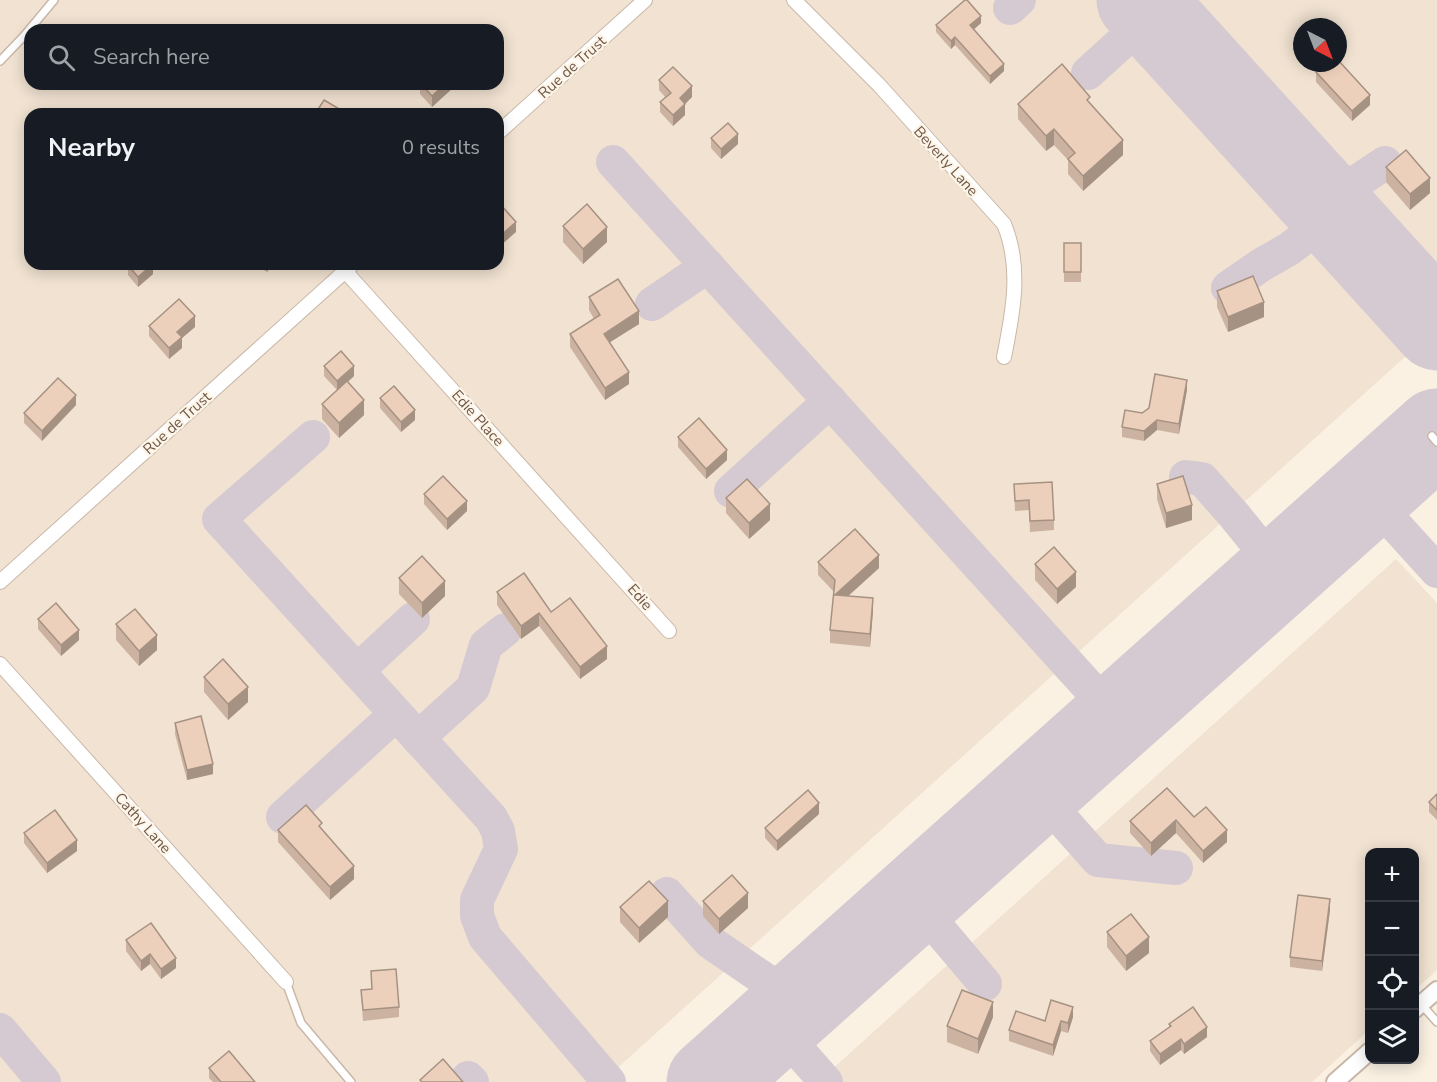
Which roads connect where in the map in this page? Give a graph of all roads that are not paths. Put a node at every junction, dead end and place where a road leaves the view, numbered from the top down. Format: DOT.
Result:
graph roads {
  1 [pos="54,0"];
  2 [pos="645,0"];
  3 [pos="794,0"];
  4 [pos="34,24"];
  5 [pos="24,36"];
  6 [pos="0,61"];
  7 [pos="504,128"];
  8 [pos="347,270"];
  9 [pos="351,270"];
  10 [pos="1004,357"];
  11 [pos="611,564"];
  12 [pos="0,582"];
  13 [pos="669,631"];
  14 [pos="0,664"];
  15 [pos="286,982"];
  16 [pos="1437,990"];
  17 [pos="1419,1006"];
  18 [pos="1419,1008"];
  19 [pos="1437,1022"];
  20 [pos="1365,1055"];
  21 [pos="351,1082"];
  22 [pos="1335,1082"];
  1 -- 4 [label="lane"];
  2 -- 7 [label="street, Rue de Trust"];
  3 -- 10 [label="street, Beverly Lane"];
  5 -- 6 [label="lane"];
  8 -- 12 [label="street, Rue de Trust"];
  9 -- 11 [label="street, Edie Place"];
  11 -- 13 [label="street, Edie"];
  14 -- 15 [label="street, Cathy Lane"];
  15 -- 21 [label="lane"];
  16 -- 17 [label="street"];
  18 -- 19 [label="lane"];
  20 -- 22 [label="street"];
}
